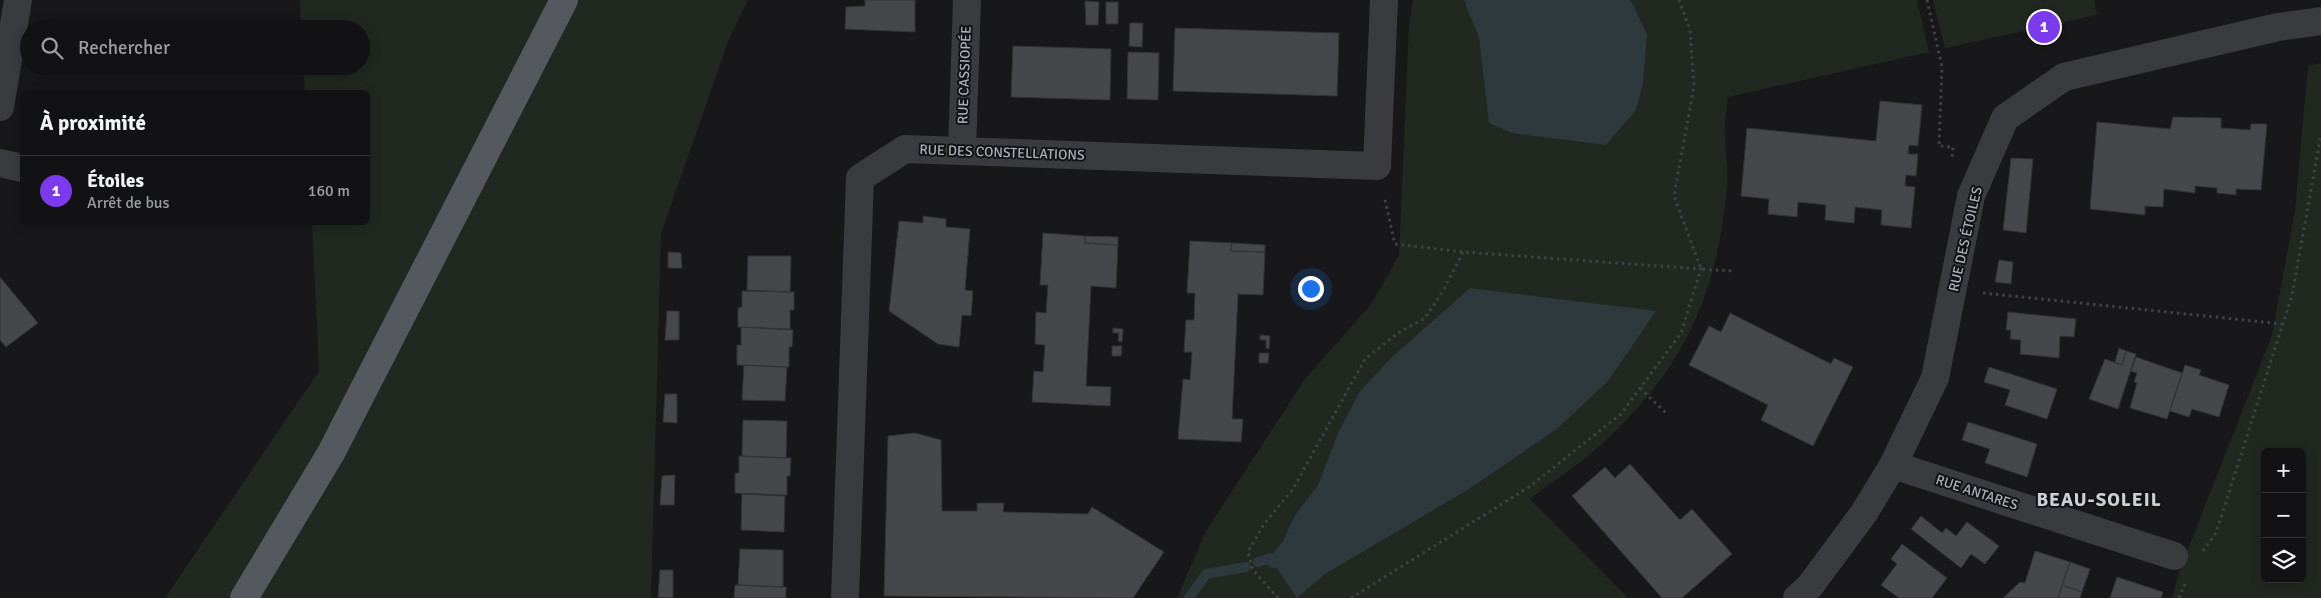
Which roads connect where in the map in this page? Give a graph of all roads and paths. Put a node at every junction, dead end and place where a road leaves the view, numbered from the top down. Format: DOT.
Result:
graph roads {
  1 [pos="18,0"];
  2 [pos="564,0"];
  3 [pos="967,0"];
  4 [pos="1384,0"];
  5 [pos="1679,0"];
  6 [pos="1927,0"];
  7 [pos="2321,20"];
  8 [pos="0,107"];
  9 [pos="2321,135"];
  10 [pos="962,151"];
  11 [pos="0,163"];
  12 [pos="1377,166"];
  13 [pos="1952,167"];
  14 [pos="20,168"];
  15 [pos="1463,252"];
  16 [pos="1702,269"];
  17 [pos="1734,271"];
  18 [pos="1952,293"];
  19 [pos="2283,324"];
  20 [pos="1640,388"];
  21 [pos="1666,413"];
  22 [pos="1893,465"];
  23 [pos="2202,553"];
  24 [pos="2174,556"];
  25 [pos="2186,582"];
  26 [pos="244,598"];
  27 [pos="844,598"];
  28 [pos="1278,598"];
  29 [pos="1350,598"];
  30 [pos="1797,598"];
  31 [pos="2179,598"];
  1 -- 8 [label="street"];
  2 -- 26 [label="main road"];
  3 -- 10 [label="street, RUE CASSIOPÉE"];
  4 -- 12 [label="street"];
  5 -- 16 [label="path"];
  6 -- 13 [label="path"];
  7 -- 18 [label="street, RUE DES ÉTOILES"];
  9 -- 19 [label="path"];
  10 -- 12 [label="street, RUE DES CONSTELLATIONS"];
  10 -- 27 [label="street, RUE DES CONSTELLATIONS"];
  11 -- 14 [label="street"];
  12 -- 15 [label="path"];
  15 -- 16 [label="path"];
  15 -- 28 [label="path"];
  16 -- 17 [label="path"];
  16 -- 20 [label="path"];
  18 -- 19 [label="path"];
  18 -- 22 [label="street, RUE DES ÉTOILES"];
  19 -- 23 [label="path"];
  20 -- 21 [label="path"];
  20 -- 29 [label="path"];
  22 -- 24 [label="street, RUE ANTARES"];
  22 -- 30 [label="street, RUE DES ÉTOILES"];
  25 -- 31 [label="path"];
}
